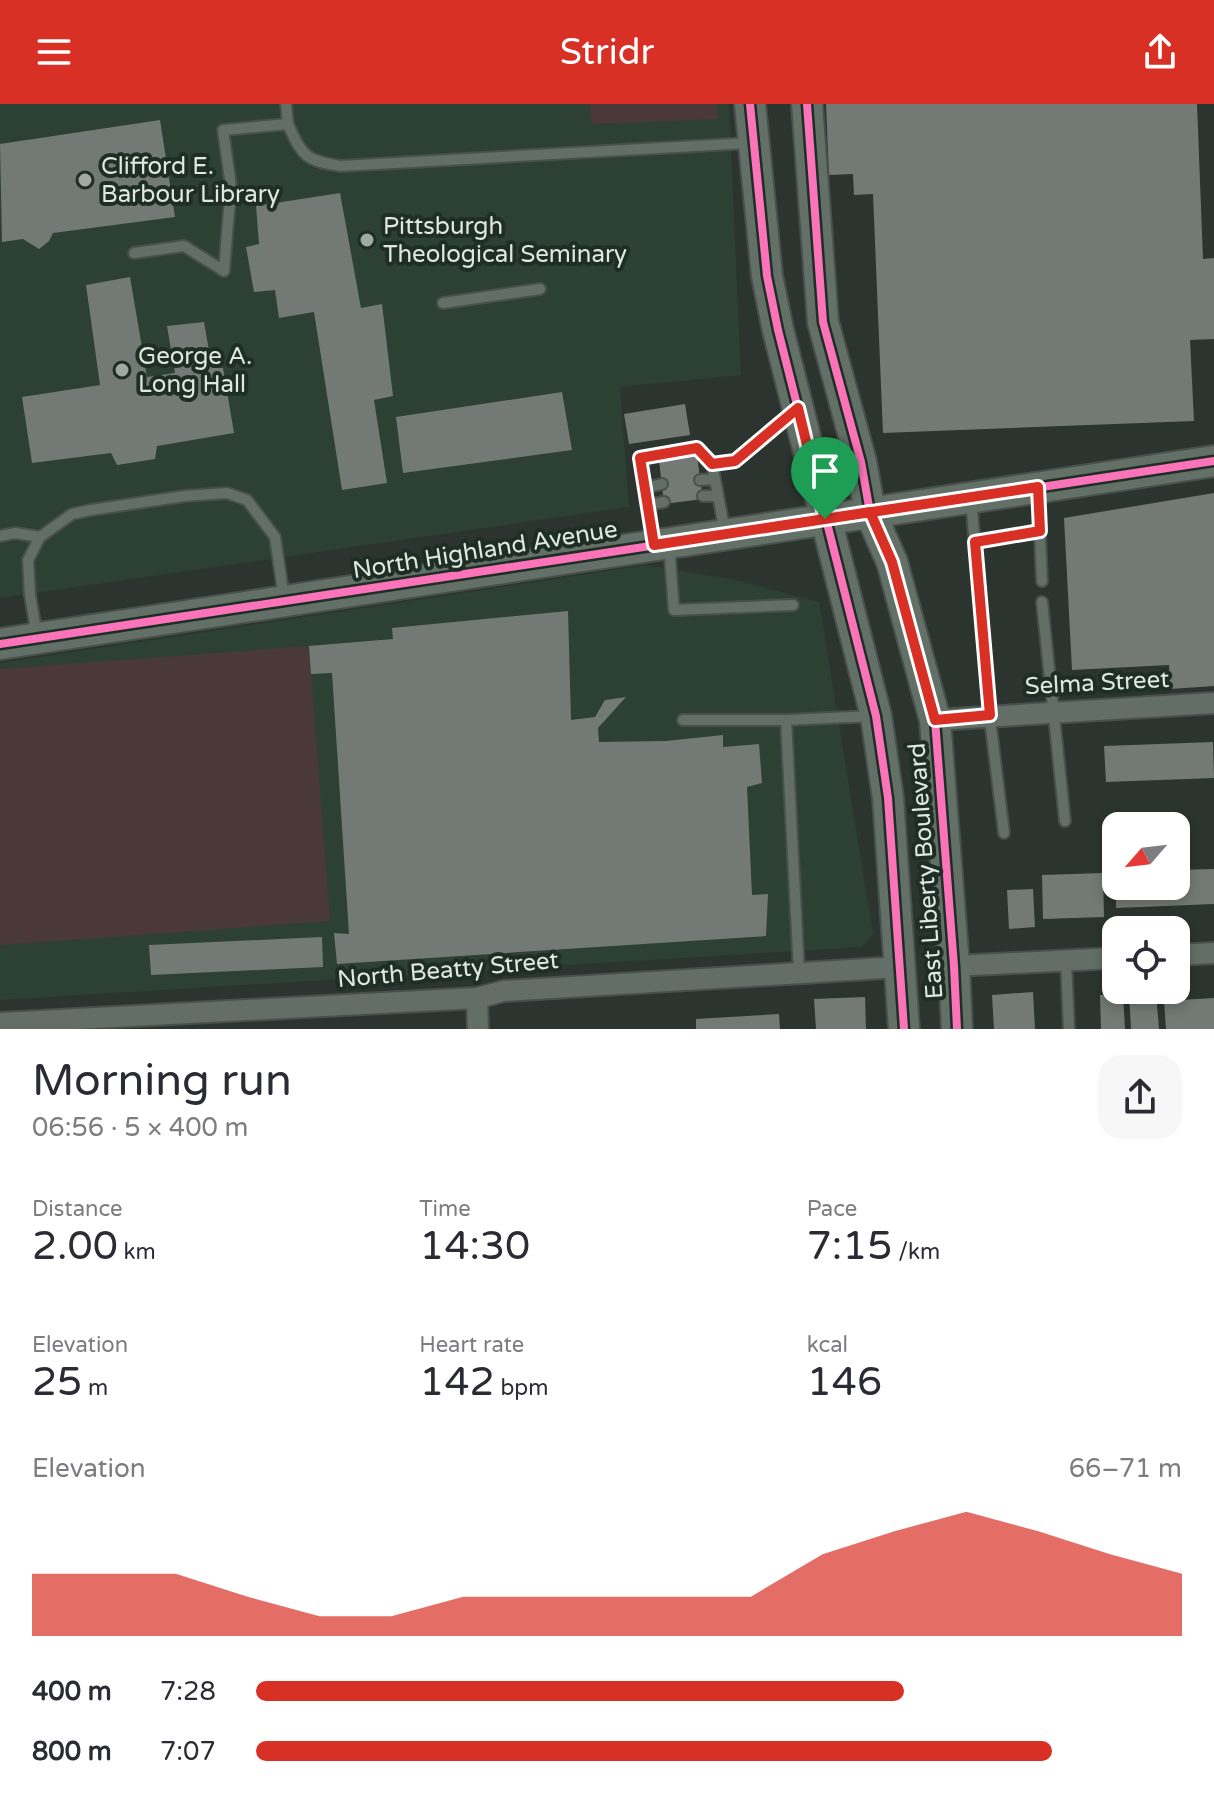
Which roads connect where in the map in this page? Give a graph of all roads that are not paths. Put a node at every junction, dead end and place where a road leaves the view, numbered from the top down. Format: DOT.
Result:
graph roads {
  1 [pos="286,104"];
  2 [pos="750,104"];
  3 [pos="807,104"];
  4 [pos="288,124"];
  5 [pos="753,142"];
  6 [pos="134,253"];
  7 [pos="540,289"];
  8 [pos="443,303"];
  9 [pos="798,408"];
  10 [pos="1214,461"];
  11 [pos="712,464"];
  12 [pos="715,479"];
  13 [pos="700,480"];
  14 [pos="662,484"];
  15 [pos="1038,487"];
  16 [pos="645,488"];
  17 [pos="703,496"];
  18 [pos="718,496"];
  19 [pos="971,497"];
  20 [pos="664,502"];
  21 [pos="647,505"];
  22 [pos="870,512"];
  23 [pos="825,519"];
  24 [pos="1040,531"];
  25 [pos="725,534"];
  26 [pos="0,536"];
  27 [pos="40,537"];
  28 [pos="975,542"];
  29 [pos="661,544"];
  30 [pos="1042,581"];
  31 [pos="285,601"];
  32 [pos="1042,602"];
  33 [pos="793,605"];
  34 [pos="38,638"];
  35 [pos="0,644"];
  36 [pos="1214,703"];
  37 [pos="1053,711"];
  38 [pos="990,715"];
  39 [pos="876,716"];
  40 [pos="683,720"];
  41 [pos="786,720"];
  42 [pos="935,720"];
  43 [pos="1065,821"];
  44 [pos="1004,833"];
  45 [pos="1214,953"];
  46 [pos="1190,954"];
  47 [pos="1102,959"];
  48 [pos="1066,960"];
  49 [pos="954,966"];
  50 [pos="900,967"];
  51 [pos="799,972"];
  52 [pos="477,998"];
  53 [pos="0,1023"];
  54 [pos="76,1024"];
  55 [pos="478,1029"];
  56 [pos="904,1029"];
  57 [pos="957,1029"];
  58 [pos="1069,1029"];
  1 -- 4 [label="lane"];
  2 -- 5 [label="main road, East Liberty Boulevard"];
  3 -- 22 [label="main road, East Liberty Boulevard"];
  4 -- 5 [label="lane"];
  4 -- 6 [label="lane"];
  5 -- 9 [label="main road, East Liberty Boulevard"];
  7 -- 8 [label="lane"];
  9 -- 11 [label="lane"];
  9 -- 23 [label="main road, East Liberty Boulevard"];
  10 -- 15 [label="main road, North Highland Avenue"];
  11 -- 12 [label="lane"];
  11 -- 16 [label="lane"];
  12 -- 13 [label="lane"];
  12 -- 18 [label="lane"];
  14 -- 16 [label="lane"];
  15 -- 19 [label="main road, North Highland Avenue"];
  15 -- 24 [label="lane"];
  16 -- 21 [label="lane"];
  17 -- 18 [label="lane"];
  18 -- 25 [label="lane"];
  19 -- 22 [label="main road, North Highland Avenue"];
  19 -- 28 [label="lane"];
  20 -- 21 [label="lane"];
  21 -- 29 [label="lane"];
  22 -- 23 [label="main road, North Highland Avenue"];
  22 -- 42 [label="main road, East Liberty Boulevard"];
  23 -- 25 [label="main road, North Highland Avenue"];
  23 -- 39 [label="main road, East Liberty Boulevard"];
  24 -- 28 [label="lane"];
  24 -- 30 [label="lane"];
  25 -- 29 [label="main road, North Highland Avenue"];
  26 -- 27 [label="lane"];
  27 -- 31 [label="lane"];
  27 -- 34 [label="lane"];
  28 -- 38 [label="lane"];
  29 -- 31 [label="main road, North Highland Avenue"];
  29 -- 33 [label="lane"];
  31 -- 34 [label="main road, North Highland Avenue"];
  32 -- 37 [label="lane"];
  34 -- 35 [label="main road, North Highland Avenue"];
  36 -- 37 [label="street, Selma Street"];
  37 -- 38 [label="street, Selma Street"];
  37 -- 43 [label="lane"];
  38 -- 42 [label="street, Selma Street"];
  38 -- 44 [label="lane"];
  39 -- 41 [label="lane"];
  39 -- 50 [label="main road, East Liberty Boulevard"];
  40 -- 41 [label="lane"];
  41 -- 51 [label="lane"];
  42 -- 49 [label="main road, East Liberty Boulevard"];
  45 -- 46 [label="street"];
  47 -- 48 [label="street"];
  48 -- 49 [label="street"];
  48 -- 58 [label="lane"];
  49 -- 57 [label="main road, East Liberty Boulevard"];
  50 -- 51 [label="street, North Beatty Street"];
  50 -- 56 [label="main road, East Liberty Boulevard"];
  51 -- 52 [label="street, North Beatty Street"];
  52 -- 54 [label="street, North Beatty Street"];
  52 -- 55 [label="street"];
  53 -- 54 [label="street, North Beatty Street"];
}
